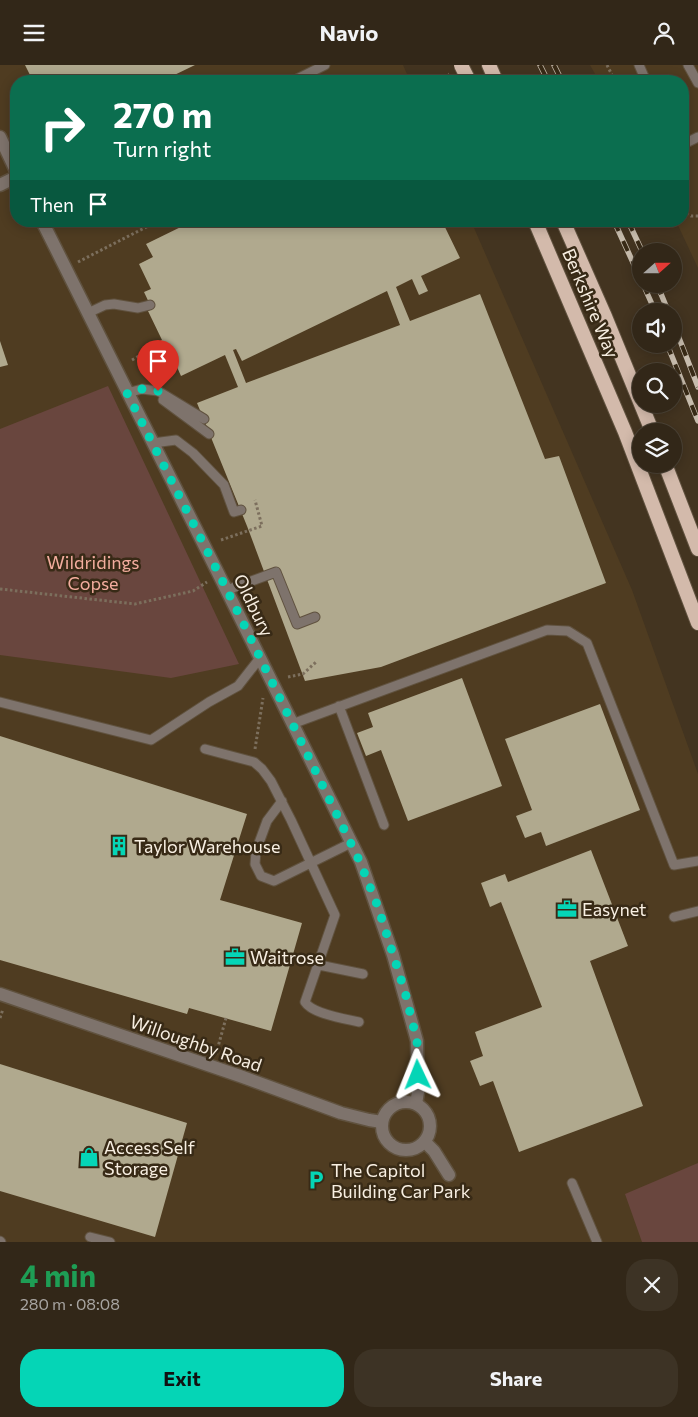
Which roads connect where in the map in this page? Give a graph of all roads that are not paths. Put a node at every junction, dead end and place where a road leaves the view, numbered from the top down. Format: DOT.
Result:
graph roads {
  1 [pos="325,65"];
  2 [pos="688,65"];
  3 [pos="305,75"];
  4 [pos="698,83"];
  5 [pos="0,137"];
  6 [pos="10,158"];
  7 [pos="45,227"];
  8 [pos="538,227"];
  9 [pos="566,227"];
  10 [pos="150,305"];
  11 [pos="88,313"];
  12 [pos="142,389"];
  13 [pos="127,393"];
  14 [pos="204,419"];
  15 [pos="649,423"];
  16 [pos="210,434"];
  17 [pos="153,443"];
  18 [pos="668,473"];
  19 [pos="240,510"];
  20 [pos="698,549"];
  21 [pos="227,590"];
  22 [pos="315,617"];
  23 [pos="698,623"];
  24 [pos="260,658"];
  25 [pos="0,702"];
  26 [pos="339,706"];
  27 [pos="292,724"];
  28 [pos="205,749"];
  29 [pos="282,801"];
  30 [pos="384,825"];
  31 [pos="351,843"];
  32 [pos="698,861"];
  33 [pos="311,863"];
  34 [pos="698,911"];
  35 [pos="674,917"];
  36 [pos="319,965"];
  37 [pos="363,973"];
  38 [pos="0,994"];
  39 [pos="359,1022"];
  40 [pos="416,1104"];
  41 [pos="382,1121"];
  42 [pos="424,1142"];
  43 [pos="449,1175"];
  44 [pos="572,1183"];
  45 [pos="90,1237"];
  46 [pos="110,1242"];
  47 [pos="597,1242"];
  1 -- 3 [label="lane"];
  2 -- 4 [label="lane"];
  5 -- 6 [label="street"];
  7 -- 11 [label="street, Oldbury"];
  8 -- 23 [label="highway, Berkshire Way"];
  9 -- 15 [label="highway, Berkshire Way"];
  10 -- 11 [label="lane"];
  11 -- 13 [label="street, Oldbury"];
  12 -- 13 [label="lane"];
  12 -- 14 [label="lane"];
  12 -- 16 [label="lane"];
  13 -- 17 [label="street, Oldbury"];
  17 -- 19 [label="lane"];
  17 -- 21 [label="street, Oldbury"];
  18 -- 20 [label="highway"];
  21 -- 22 [label="lane"];
  21 -- 24 [label="street, Oldbury"];
  24 -- 25 [label="lane"];
  24 -- 27 [label="street, Oldbury"];
  26 -- 27 [label="lane"];
  26 -- 30 [label="lane"];
  26 -- 32 [label="lane"];
  27 -- 31 [label="street, Oldbury"];
  28 -- 29 [label="lane"];
  29 -- 33 [label="lane"];
  29 -- 33 [label="lane"];
  31 -- 33 [label="lane"];
  31 -- 40 [label="street, Oldbury"];
  33 -- 36 [label="lane"];
  34 -- 35 [label="lane"];
  36 -- 37 [label="lane"];
  36 -- 39 [label="lane"];
  38 -- 41 [label="street, Willoughby Road"];
  40 -- 41 [label="street"];
  40 -- 42 [label="street"];
  41 -- 42 [label="street"];
  42 -- 43 [label="street"];
  44 -- 47 [label="lane"];
  45 -- 46 [label="lane"];
}
